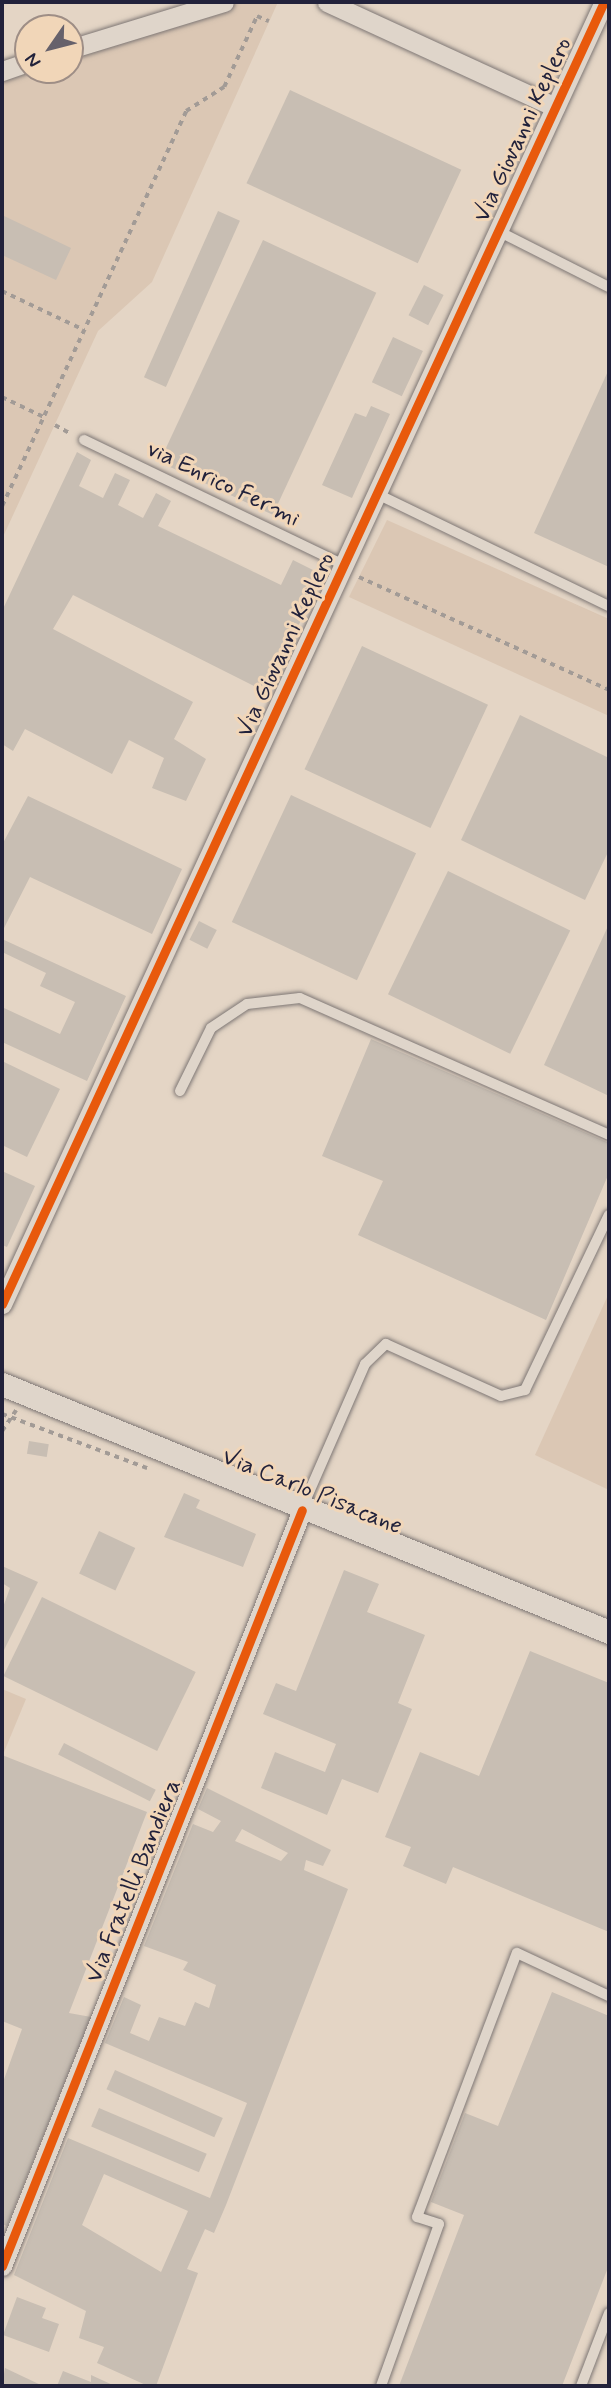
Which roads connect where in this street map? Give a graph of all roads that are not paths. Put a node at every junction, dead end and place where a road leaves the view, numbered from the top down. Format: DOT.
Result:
graph roads {
  1 [pos="225,2"];
  2 [pos="327,2"];
  3 [pos="604,2"];
  4 [pos="84,45"];
  5 [pos="555,107"];
  6 [pos="498,231"];
  7 [pos="609,287"];
  8 [pos="84,440"];
  9 [pos="377,494"];
  10 [pos="342,569"];
  11 [pos="609,606"];
  12 [pos="180,1091"];
  13 [pos="609,1135"];
  14 [pos="609,1214"];
  15 [pos="2,1304"];
  16 [pos="2,1384"];
  17 [pos="302,1510"];
  18 [pos="609,1632"];
  19 [pos="609,1996"];
  20 [pos="2,2266"];
  21 [pos="609,2313"];
  22 [pos="381,2386"];
  23 [pos="580,2386"];
  1 -- 4 [label="street"];
  2 -- 5 [label="street"];
  3 -- 5 [label="street, Via Giovanni Keplero"];
  5 -- 6 [label="street, Via Giovanni Keplero"];
  6 -- 7 [label="lane"];
  6 -- 9 [label="street, Via Giovanni Keplero"];
  8 -- 10 [label="lane, via Enrico Fermi"];
  9 -- 10 [label="street, Via Giovanni Keplero"];
  9 -- 11 [label="lane"];
  10 -- 15 [label="street, Via Giovanni Keplero"];
  12 -- 13 [label="lane"];
  14 -- 17 [label="lane"];
  16 -- 17 [label="street, Via Carlo Pisacane"];
  17 -- 18 [label="street, Via Carlo Pisacane"];
  17 -- 20 [label="street, Via Fratelli Bandiera"];
  19 -- 22 [label="lane"];
  21 -- 23 [label="lane"];
}
